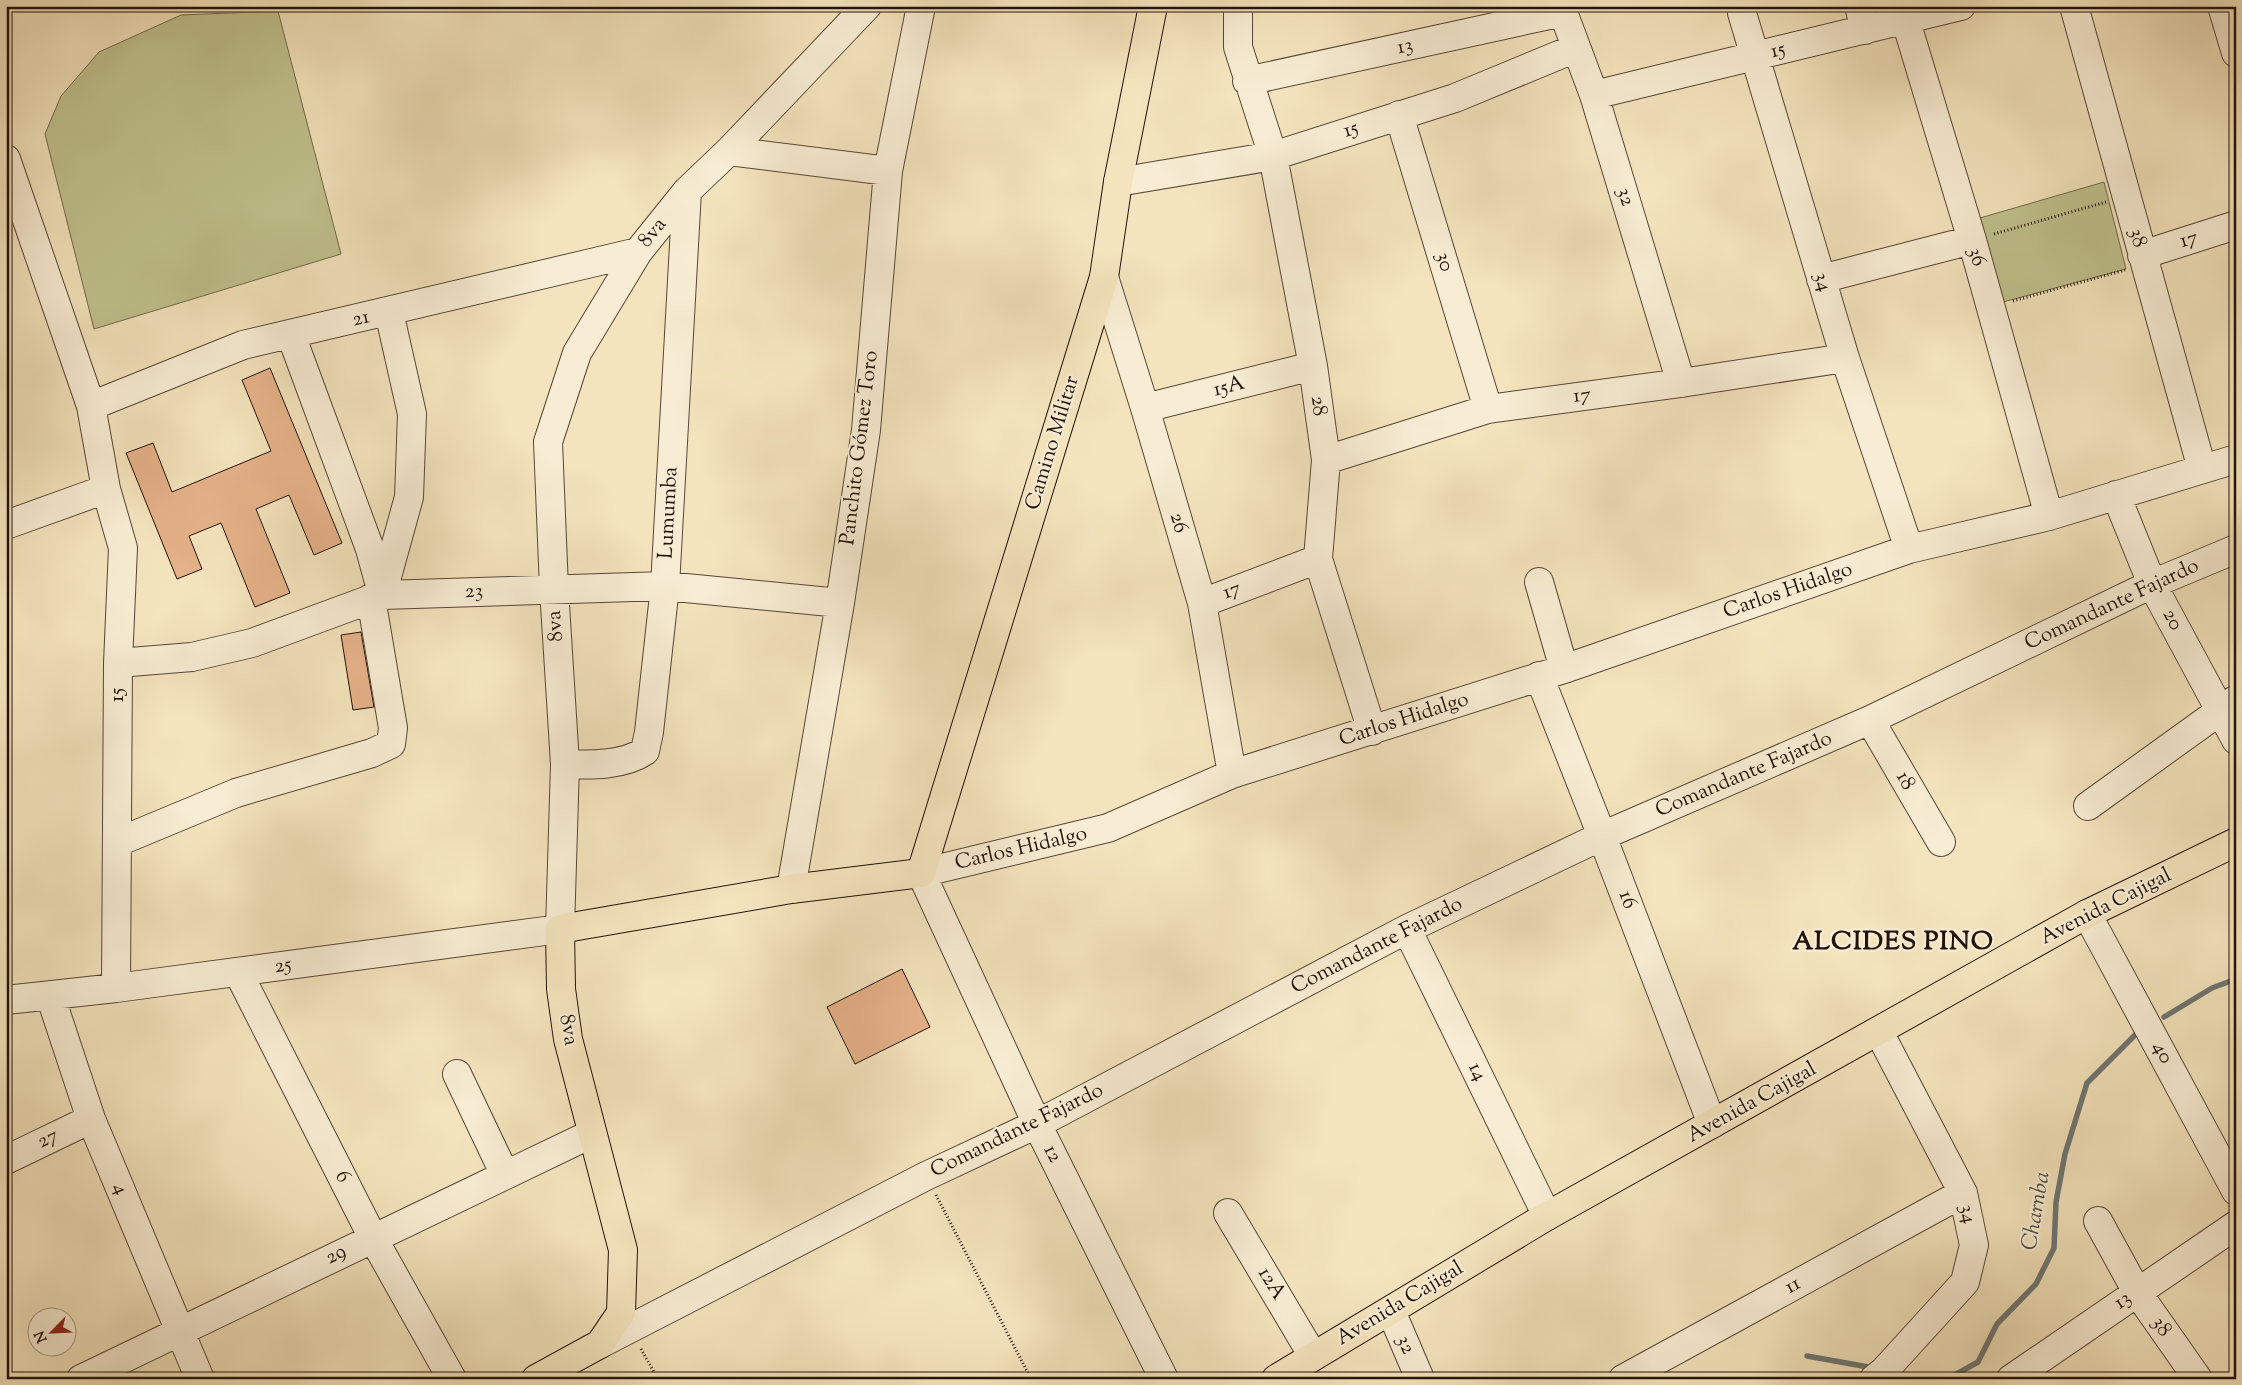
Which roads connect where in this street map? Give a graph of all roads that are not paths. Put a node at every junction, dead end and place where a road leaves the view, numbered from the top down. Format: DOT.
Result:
graph roads {
  1 [pos="867,6"];
  2 [pos="920,6"];
  3 [pos="1153,6"];
  4 [pos="1238,6"];
  5 [pos="1961,6"];
  6 [pos="2074,6"];
  7 [pos="2222,6"];
  8 [pos="1563,12"];
  9 [pos="1896,12"];
  10 [pos="1742,13"];
  11 [pos="1862,18"];
  12 [pos="1576,48"];
  13 [pos="2236,53"];
  14 [pos="1755,57"];
  15 [pos="1247,81"];
  16 [pos="1594,95"];
  17 [pos="1399,115"];
  18 [pos="730,151"];
  19 [pos="1273,156"];
  20 [pos="6,159"];
  21 [pos="888,171"];
  22 [pos="1118,182"];
  23 [pos="687,191"];
  24 [pos="2236,225"];
  25 [pos="1972,240"];
  26 [pos="638,252"];
  27 [pos="2143,260"];
  28 [pos="1104,277"];
  29 [pos="1821,279"];
  30 [pos="389,312"];
  31 [pos="291,335"];
  32 [pos="1845,358"];
  33 [pos="1313,366"];
  34 [pos="1681,384"];
  35 [pos="91,406"];
  36 [pos="1145,408"];
  37 [pos="1488,409"];
  38 [pos="2236,459"];
  39 [pos="1326,460"];
  40 [pos="2202,469"];
  41 [pos="106,489"];
  42 [pos="2116,496"];
  43 [pos="2049,516"];
  44 [pos="6,524"];
  45 [pos="1910,549"];
  46 [pos="2236,549"];
  47 [pos="1318,559"];
  48 [pos="1539,582"];
  49 [pos="2152,584"];
  50 [pos="665,586"];
  51 [pos="554,589"];
  52 [pos="377,597"];
  53 [pos="1202,602"];
  54 [pos="840,604"];
  55 [pos="118,663"];
  56 [pos="1551,673"];
  57 [pos="2228,705"];
  58 [pos="1870,720"];
  59 [pos="1372,731"];
  60 [pos="2236,740"];
  61 [pos="565,764"];
  62 [pos="1232,774"];
  63 [pos="2088,806"];
  64 [pos="1602,836"];
  65 [pos="118,842"];
  66 [pos="1941,842"];
  67 [pos="2236,842"];
  68 [pos="921,872"];
  69 [pos="791,889"];
  70 [pos="2088,914"];
  71 [pos="560,929"];
  72 [pos="1407,929"];
  73 [pos="238,972"];
  74 [pos="116,988"];
  75 [pos="50,995"];
  76 [pos="6,1000"];
  77 [pos="1879,1032"];
  78 [pos="457,1074"];
  79 [pos="91,1118"];
  80 [pos="1036,1124"];
  81 [pos="1712,1124"];
  82 [pos="592,1134"];
  83 [pos="6,1160"];
  84 [pos="505,1175"];
  85 [pos="2236,1191"];
  86 [pos="1963,1193"];
  87 [pos="1228,1213"];
  88 [pos="1547,1216"];
  89 [pos="2098,1221"];
  90 [pos="2236,1225"];
  91 [pos="373,1238"];
  92 [pos="2137,1292"];
  93 [pos="1391,1310"];
  94 [pos="179,1330"];
  95 [pos="600,1344"];
  96 [pos="1314,1356"];
  97 [pos="81,1379"];
  98 [pos="200,1379"];
  99 [pos="452,1379"];
  100 [pos="536,1379"];
  101 [pos="1164,1379"];
  102 [pos="1276,1379"];
  103 [pos="1420,1379"];
  104 [pos="1623,1379"];
  105 [pos="1874,1379"];
  106 [pos="2012,1379"];
  107 [pos="2198,1379"];
  1 -- 18 [label="street, 8va"];
  2 -- 21 [label="street, Panchito Gómez Toro"];
  3 -- 22 [label="main road, Camino Militar"];
  4 -- 15 [label="street, 28"];
  5 -- 9 [label="street, 15"];
  6 -- 27 [label="street, 38"];
  7 -- 13 [label="street"];
  8 -- 12 [label="street, 32"];
  8 -- 15 [label="street, 13"];
  9 -- 11 [label="street, 15"];
  9 -- 25 [label="street, 36"];
  10 -- 14 [label="street, 34"];
  11 -- 14 [label="street, 15"];
  12 -- 16 [label="street, 32"];
  12 -- 17 [label="street, 15"];
  14 -- 16 [label="street, 15"];
  14 -- 29 [label="street, 34"];
  15 -- 19 [label="street, 28"];
  16 -- 34 [label="street, 32"];
  17 -- 19 [label="street, 15"];
  17 -- 37 [label="street, 30"];
  18 -- 21 [label="street"];
  18 -- 23 [label="street, 8va"];
  19 -- 22 [label="street, 15"];
  19 -- 33 [label="street, 28"];
  20 -- 35 [label="street, 15"];
  21 -- 54 [label="street, Panchito Gómez Toro"];
  22 -- 28 [label="main road, Camino Militar"];
  23 -- 26 [label="street, 8va"];
  23 -- 50 [label="street, Lumumba"];
  24 -- 27 [label="street, 17"];
  25 -- 29 [label="street"];
  25 -- 43 [label="street, 36"];
  26 -- 30 [label="street, 21"];
  26 -- 51 [label="street, 8va"];
  27 -- 40 [label="street, 38"];
  28 -- 36 [label="street, 26"];
  28 -- 68 [label="main road, Camino Militar"];
  29 -- 32 [label="street, 34"];
  30 -- 31 [label="street, 21"];
  30 -- 52 [label="street"];
  31 -- 35 [label="street, 21"];
  31 -- 52 [label="street"];
  32 -- 34 [label="street, 17"];
  32 -- 45 [label="street, 34"];
  33 -- 36 [label="street, 15A"];
  33 -- 39 [label="street, 28"];
  34 -- 37 [label="street, 17"];
  35 -- 41 [label="street, 15"];
  36 -- 53 [label="street, 26"];
  37 -- 39 [label="street, 17"];
  38 -- 40 [label="street, Carlos Hidalgo"];
  39 -- 47 [label="street, 28"];
  40 -- 42 [label="street, Carlos Hidalgo"];
  41 -- 44 [label="street"];
  41 -- 55 [label="street, 15"];
  42 -- 43 [label="street, Carlos Hidalgo"];
  42 -- 49 [label="street, 20"];
  43 -- 45 [label="street, Carlos Hidalgo"];
  45 -- 56 [label="street, Carlos Hidalgo"];
  46 -- 49 [label="street, Comandante Fajardo"];
  47 -- 53 [label="street, 17"];
  47 -- 59 [label="street, 28"];
  48 -- 56 [label="street"];
  49 -- 57 [label="street, 20"];
  49 -- 58 [label="street, Comandante Fajardo"];
  50 -- 51 [label="street, 23"];
  50 -- 54 [label="street, 23"];
  50 -- 61 [label="street, Lumumba"];
  51 -- 52 [label="street, 23"];
  51 -- 61 [label="street, 8va"];
  52 -- 55 [label="street, 23"];
  52 -- 65 [label="street"];
  53 -- 62 [label="street, 26"];
  54 -- 69 [label="street, Panchito Gómez Toro"];
  55 -- 65 [label="street, 15"];
  56 -- 59 [label="street, Carlos Hidalgo"];
  56 -- 64 [label="street, 16"];
  57 -- 60 [label="street, 20"];
  57 -- 63 [label="street"];
  58 -- 64 [label="street, Comandante Fajardo"];
  58 -- 66 [label="street, 18"];
  59 -- 62 [label="street, Carlos Hidalgo"];
  61 -- 71 [label="street, 8va"];
  62 -- 68 [label="street, Carlos Hidalgo"];
  64 -- 72 [label="street, Comandante Fajardo"];
  64 -- 81 [label="street, 16"];
  65 -- 74 [label="street, 15"];
  67 -- 70 [label="main road, Avenida Cajigal"];
  68 -- 69 [label="main road, Carlos Hidalgo"];
  68 -- 80 [label="street, 12"];
  69 -- 71 [label="main road, Carlos Hidalgo"];
  70 -- 77 [label="main road, Avenida Cajigal"];
  70 -- 85 [label="street, 40"];
  71 -- 73 [label="street, 25"];
  71 -- 82 [label="main road, 8va"];
  72 -- 80 [label="street, Comandante Fajardo"];
  72 -- 88 [label="street, 14"];
  73 -- 74 [label="street, 25"];
  73 -- 91 [label="street, 6"];
  74 -- 75 [label="street, 25"];
  75 -- 76 [label="street, 25"];
  75 -- 79 [label="street, 4"];
  77 -- 81 [label="main road, Avenida Cajigal"];
  77 -- 86 [label="street, 34"];
  78 -- 84 [label="street"];
  79 -- 83 [label="street, 27"];
  79 -- 94 [label="street, 4"];
  80 -- 95 [label="street, Comandante Fajardo"];
  80 -- 101 [label="street, 12"];
  81 -- 88 [label="main road, Avenida Cajigal"];
  82 -- 84 [label="street, 29"];
  82 -- 95 [label="main road, 8va"];
  84 -- 91 [label="street, 29"];
  86 -- 104 [label="street, 11"];
  86 -- 105 [label="street, 34"];
  87 -- 96 [label="street, 12A"];
  88 -- 93 [label="main road, Avenida Cajigal"];
  89 -- 92 [label="street, 38"];
  90 -- 92 [label="street, 13"];
  91 -- 94 [label="street, 29"];
  91 -- 99 [label="street, 6"];
  92 -- 106 [label="street, 13"];
  92 -- 107 [label="street, 38"];
  93 -- 96 [label="main road, Avenida Cajigal"];
  93 -- 103 [label="street, 32"];
  94 -- 97 [label="street, 29"];
  94 -- 98 [label="street, 4"];
  95 -- 100 [label="main road, Comandante Fajardo"];
  96 -- 102 [label="main road, Avenida Cajigal"];
}
